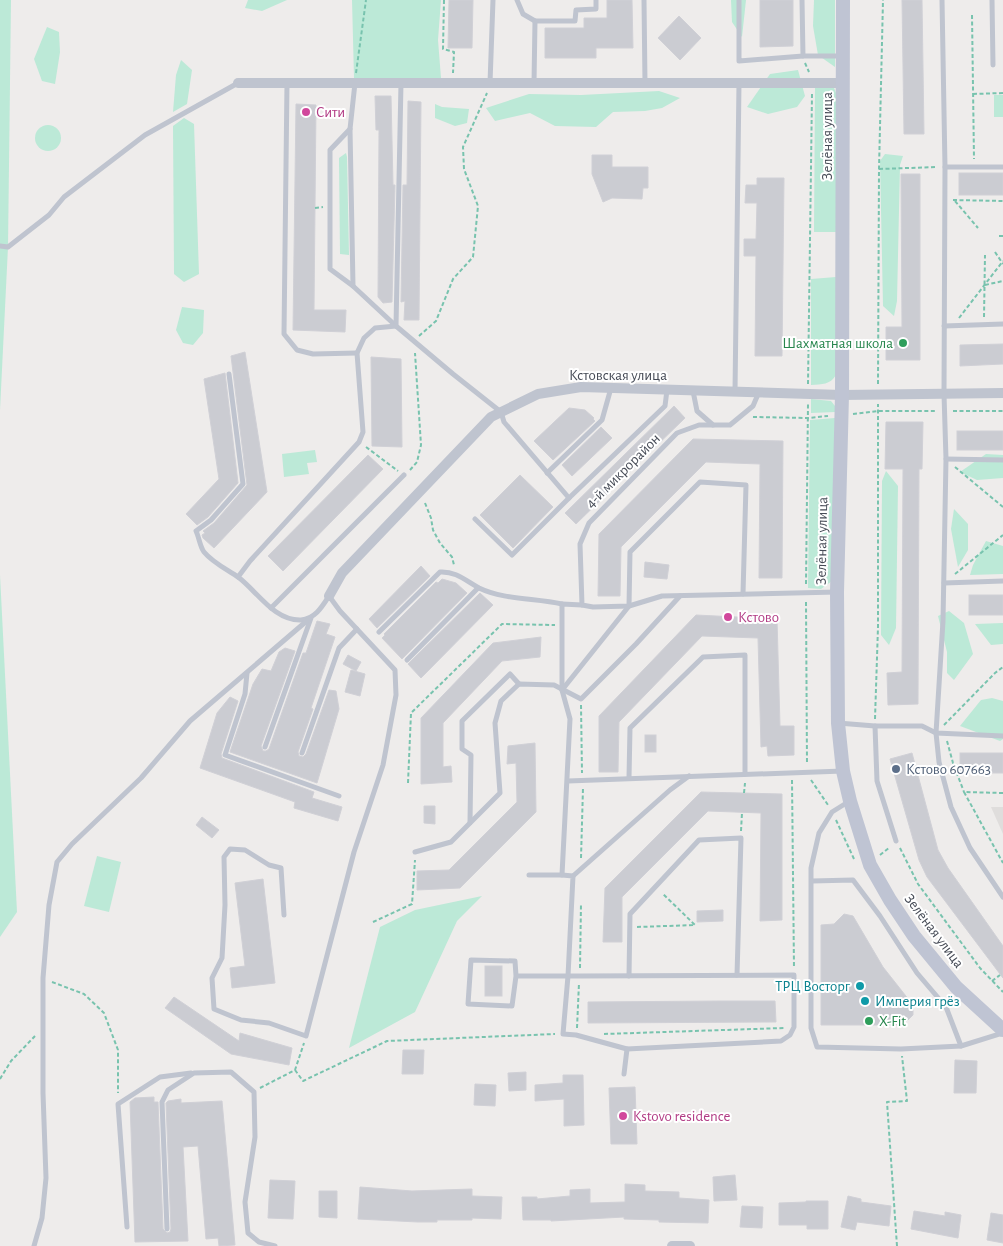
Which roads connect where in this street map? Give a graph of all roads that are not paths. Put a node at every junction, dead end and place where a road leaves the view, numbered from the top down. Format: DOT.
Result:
graph roads {
  1 [pos="493,0"];
  2 [pos="517,0"];
  3 [pos="596,0"];
  4 [pos="644,0"];
  5 [pos="739,0"];
  6 [pos="802,0"];
  7 [pos="843,0"];
  8 [pos="942,0"];
  9 [pos="992,0"];
  10 [pos="535,21"];
  11 [pos="803,56"];
  12 [pos="843,56"];
  13 [pos="994,64"];
  14 [pos="238,83"];
  15 [pos="287,83"];
  16 [pos="355,83"];
  17 [pos="401,83"];
  18 [pos="490,83"];
  19 [pos="534,83"];
  20 [pos="645,83"];
  21 [pos="739,83"];
  22 [pos="843,83"];
  23 [pos="350,129"];
  24 [pos="1003,166"];
  25 [pos="945,167"];
  26 [pos="0,246"];
  27 [pos="353,286"];
  28 [pos="1003,324"];
  29 [pos="396,326"];
  30 [pos="944,326"];
  31 [pos="357,353"];
  32 [pos="229,374"];
  33 [pos="611,388"];
  34 [pos="667,390"];
  35 [pos="693,390"];
  36 [pos="735,392"];
  37 [pos="760,392"];
  38 [pos="1003,393"];
  39 [pos="944,394"];
  40 [pos="842,395"];
  41 [pos="501,412"];
  42 [pos="714,425"];
  43 [pos="946,459"];
  44 [pos="1003,460"];
  45 [pos="547,473"];
  46 [pos="404,475"];
  47 [pos="569,498"];
  48 [pos="475,519"];
  49 [pos="238,577"];
  50 [pos="1003,581"];
  51 [pos="944,583"];
  52 [pos="478,588"];
  53 [pos="837,592"];
  54 [pos="743,594"];
  55 [pos="329,596"];
  56 [pos="680,596"];
  57 [pos="562,604"];
  58 [pos="582,605"];
  59 [pos="629,606"];
  60 [pos="271,608"];
  61 [pos="311,617"];
  62 [pos="357,629"];
  63 [pos="379,632"];
  64 [pos="407,660"];
  65 [pos="247,673"];
  66 [pos="519,684"];
  67 [pos="562,690"];
  68 [pos="838,723"];
  69 [pos="875,726"];
  70 [pos="936,733"];
  71 [pos="1003,736"];
  72 [pos="266,747"];
  73 [pos="302,753"];
  74 [pos="843,771"];
  75 [pos="745,774"];
  76 [pos="689,775"];
  77 [pos="629,778"];
  78 [pos="568,781"];
  79 [pos="339,796"];
  80 [pos="850,801"];
  81 [pos="470,823"];
  82 [pos="896,841"];
  83 [pos="415,852"];
  84 [pos="529,875"];
  85 [pos="562,875"];
  86 [pos="573,876"];
  87 [pos="812,881"];
  88 [pos="1003,897"];
  89 [pos="284,915"];
  90 [pos="737,975"];
  91 [pos="516,976"];
  92 [pos="568,976"];
  93 [pos="629,976"];
  94 [pos="1003,1032"];
  95 [pos="961,1046"];
  96 [pos="627,1049"];
  97 [pos="194,1073"];
  98 [pos="624,1074"];
  99 [pos="127,1228"];
  100 [pos="166,1229"];
  101 [pos="34,1246"];
  102 [pos="275,1246"];
  103 [pos="672,1246"];
  104 [pos="690,1246"];
  1 -- 18 [label="lane"];
  2 -- 10 [label="lane"];
  3 -- 10 [label="lane"];
  4 -- 20 [label="lane"];
  5 -- 11 [label="lane"];
  6 -- 11 [label="lane"];
  7 -- 12 [label="main road, Зелёная улица"];
  8 -- 25 [label="lane"];
  9 -- 13 [label="lane"];
  10 -- 19 [label="lane"];
  11 -- 12 [label="lane"];
  12 -- 22 [label="main road, Зелёная улица"];
  14 -- 15 [label="street"];
  14 -- 26 [label="lane"];
  15 -- 16 [label="street"];
  15 -- 31 [label="lane"];
  16 -- 17 [label="street"];
  16 -- 23 [label="lane"];
  17 -- 18 [label="street"];
  17 -- 29 [label="lane"];
  18 -- 19 [label="street"];
  19 -- 20 [label="street"];
  20 -- 21 [label="street"];
  21 -- 22 [label="street"];
  21 -- 36 [label="lane"];
  22 -- 40 [label="main road, Зелёная улица"];
  23 -- 27 [label="lane"];
  23 -- 27 [label="lane"];
  24 -- 25 [label="lane"];
  25 -- 30 [label="lane"];
  27 -- 29 [label="lane"];
  28 -- 30 [label="lane"];
  29 -- 31 [label="lane"];
  29 -- 41 [label="lane"];
  30 -- 39 [label="lane"];
  31 -- 49 [label="lane"];
  32 -- 49 [label="lane"];
  33 -- 34 [label="street, Кстовская улица"];
  33 -- 41 [label="street, Кстовская улица"];
  33 -- 45 [label="lane"];
  34 -- 35 [label="street, Кстовская улица"];
  34 -- 47 [label="lane"];
  35 -- 36 [label="street, Кстовская улица"];
  35 -- 42 [label="lane"];
  36 -- 37 [label="street, Кстовская улица"];
  37 -- 40 [label="street, Кстовская улица"];
  37 -- 42 [label="lane, 4-й микрорайон"];
  38 -- 39 [label="street, Кстовская улица"];
  39 -- 40 [label="street, Кстовская улица"];
  39 -- 43 [label="lane"];
  40 -- 53 [label="main road, Зелёная улица"];
  41 -- 45 [label="lane"];
  41 -- 55 [label="street, Кстовская улица"];
  42 -- 58 [label="lane, 4-й микрорайон"];
  43 -- 44 [label="lane"];
  43 -- 51 [label="lane"];
  45 -- 47 [label="lane"];
  46 -- 60 [label="lane"];
  47 -- 48 [label="lane"];
  49 -- 60 [label="lane"];
  50 -- 51 [label="lane"];
  51 -- 70 [label="lane"];
  52 -- 57 [label="lane"];
  52 -- 63 [label="lane"];
  52 -- 64 [label="lane"];
  53 -- 54 [label="lane"];
  53 -- 68 [label="main road, Зелёная улица"];
  54 -- 56 [label="lane"];
  54 -- 59 [label="lane"];
  55 -- 61 [label="lane"];
  55 -- 62 [label="lane"];
  56 -- 59 [label="lane"];
  56 -- 67 [label="lane"];
  57 -- 58 [label="lane"];
  57 -- 67 [label="lane"];
  58 -- 59 [label="lane"];
  59 -- 67 [label="lane"];
  60 -- 61 [label="lane"];
  61 -- 65 [label="lane"];
  61 -- 72 [label="lane"];
  62 -- 73 [label="lane"];
  62 -- 89 [label="lane"];
  65 -- 79 [label="lane"];
  65 -- 101 [label="lane"];
  66 -- 67 [label="lane"];
  66 -- 81 [label="lane"];
  66 -- 81 [label="lane"];
  67 -- 78 [label="lane"];
  68 -- 69 [label="lane"];
  68 -- 74 [label="main road, Зелёная улица"];
  69 -- 70 [label="lane"];
  69 -- 82 [label="lane"];
  70 -- 71 [label="lane"];
  70 -- 88 [label="lane"];
  74 -- 75 [label="lane"];
  74 -- 80 [label="main road, Зелёная улица"];
  75 -- 76 [label="lane"];
  75 -- 77 [label="lane"];
  76 -- 77 [label="lane"];
  76 -- 86 [label="lane"];
  77 -- 78 [label="lane"];
  78 -- 85 [label="lane"];
  80 -- 87 [label="lane"];
  80 -- 94 [label="main road, Зелёная улица"];
  81 -- 83 [label="lane"];
  84 -- 85 [label="lane"];
  85 -- 86 [label="lane"];
  86 -- 92 [label="lane"];
  87 -- 95 [label="lane"];
  87 -- 95 [label="lane"];
  90 -- 93 [label="lane"];
  90 -- 93 [label="lane"];
  90 -- 96 [label="lane"];
  91 -- 91 [label="lane"];
  91 -- 92 [label="lane"];
  92 -- 93 [label="lane"];
  92 -- 96 [label="lane"];
  94 -- 95 [label="lane"];
  96 -- 98 [label="lane"];
  97 -- 99 [label="lane"];
  97 -- 100 [label="lane"];
  97 -- 102 [label="lane"];
  103 -- 104 [label="street"];
}
